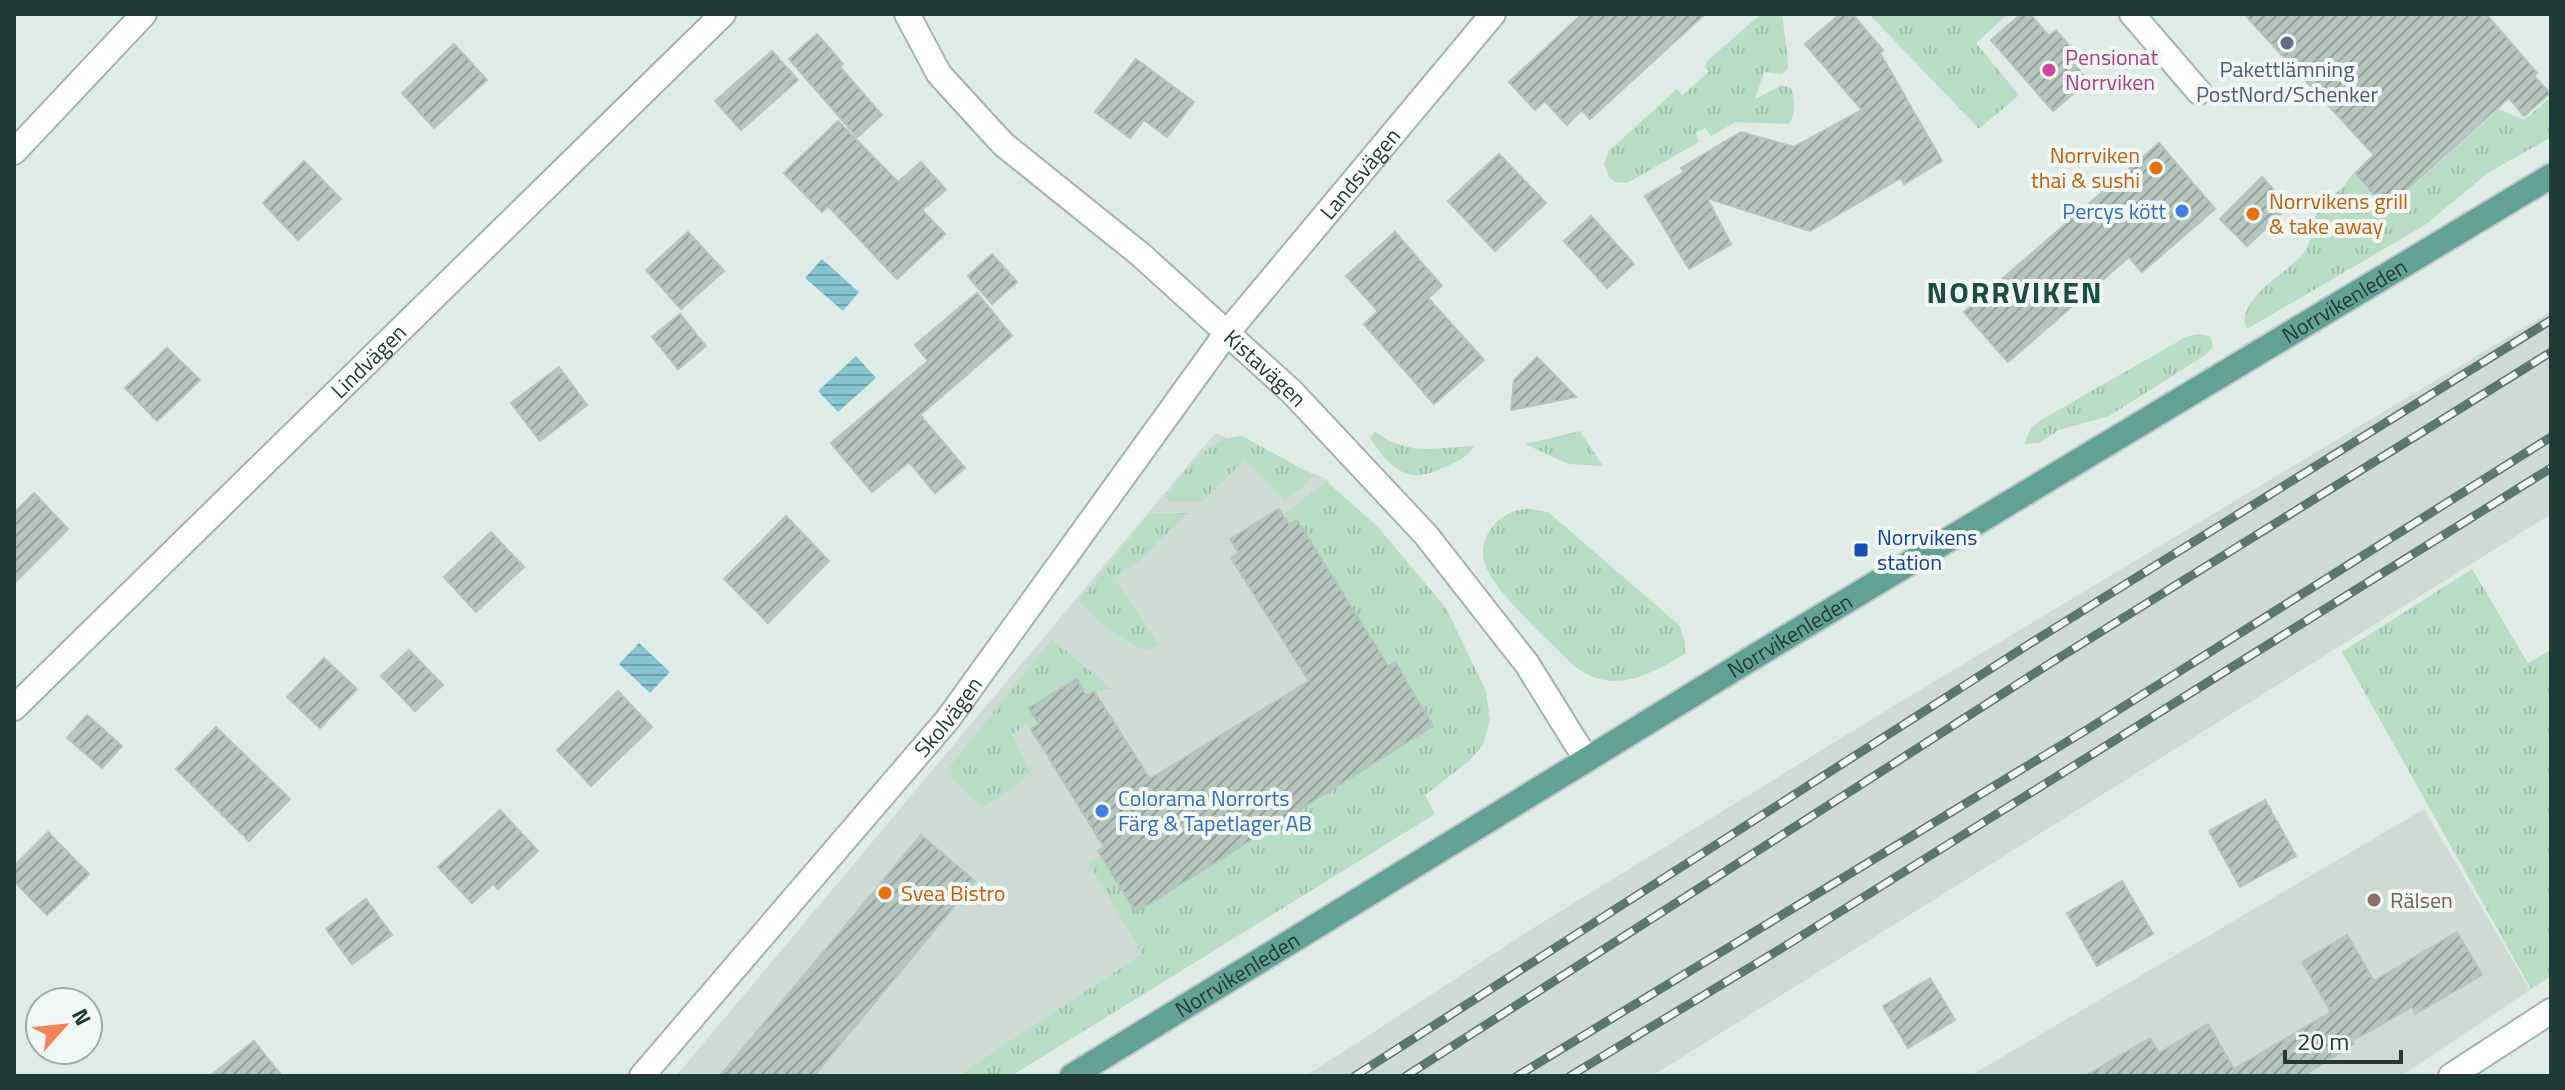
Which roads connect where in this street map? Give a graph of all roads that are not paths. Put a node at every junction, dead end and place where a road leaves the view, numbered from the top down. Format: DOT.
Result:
graph roads {
  1 [pos="144,14"];
  2 [pos="723,14"];
  3 [pos="907,14"];
  4 [pos="1493,14"];
  5 [pos="2132,14"];
  6 [pos="2199,92"];
  7 [pos="14,152"];
  8 [pos="2551,176"];
  9 [pos="1226,334"];
  10 [pos="14,708"];
  11 [pos="1586,759"];
  12 [pos="2551,1011"];
  13 [pos="642,1076"];
  14 [pos="1072,1076"];
  15 [pos="2451,1076"];
  1 -- 7 [label="street"];
  2 -- 10 [label="street, Lindvägen"];
  3 -- 9 [label="street, Kistavägen"];
  4 -- 9 [label="street, Landsvägen"];
  5 -- 6 [label="street"];
  8 -- 11 [label="main road, Norrvikenleden"];
  9 -- 11 [label="street, Kistavägen"];
  9 -- 13 [label="street, Skolvägen"];
  11 -- 14 [label="main road, Norrvikenleden"];
  12 -- 15 [label="street"];
}
